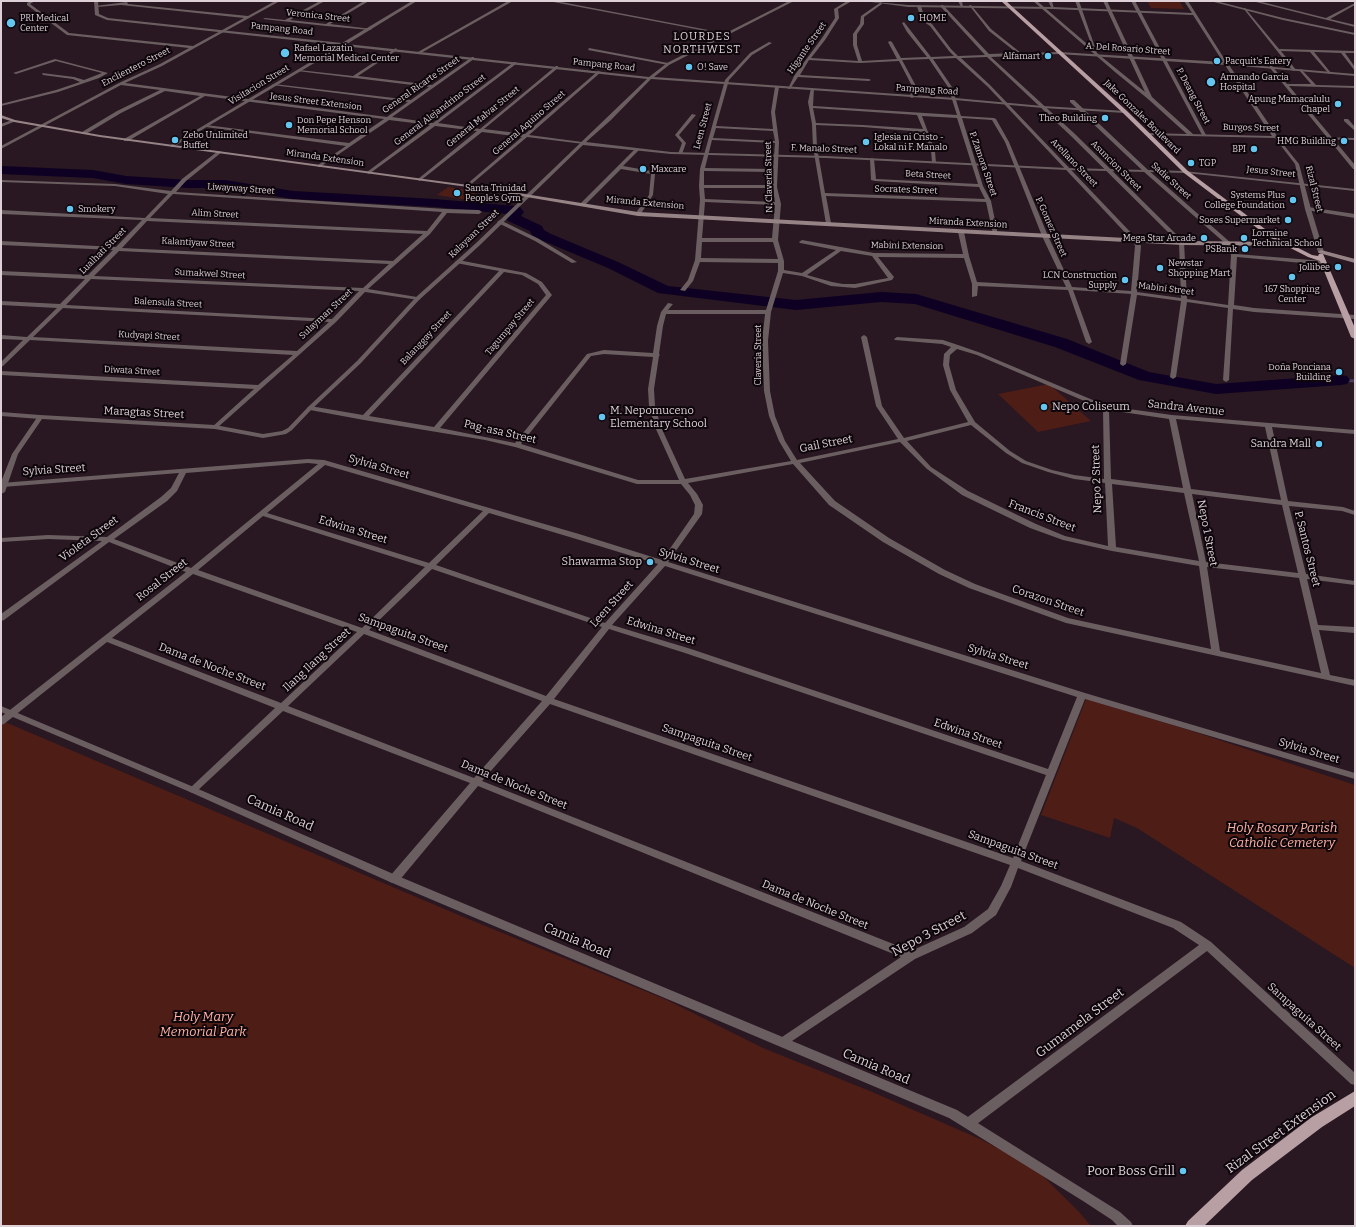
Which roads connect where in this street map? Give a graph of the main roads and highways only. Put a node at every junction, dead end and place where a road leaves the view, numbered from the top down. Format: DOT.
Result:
graph roads {
  1 [pos="1003,1"];
  2 [pos="1,116"];
  3 [pos="1275,239"];
  4 [pos="1286,244"];
  5 [pos="1294,244"];
  6 [pos="1323,258"];
  7 [pos="1355,261"];
  8 [pos="1355,336"];
  9 [pos="1355,1098"];
  10 [pos="1193,1226"];
  1 -- 3 [label="main road, Jake Gonzales Boulevard"];
  2 -- 4 [label="main road, Miranda Extension"];
  3 -- 4 [label="main road, Jake Gonzales Boulevard"];
  3 -- 5 [label="main road, Jake Gonzales Boulevard"];
  4 -- 5 [label="main road, Miranda Extension"];
  4 -- 6 [label="main road, Jake Gonzales Boulevard"];
  5 -- 6 [label="main road, Jake Gonzales Boulevard"];
  6 -- 7 [label="main road"];
  6 -- 8 [label="main road, Rizal Street"];
  9 -- 10 [label="main road, Rizal Street Extension"];
}
